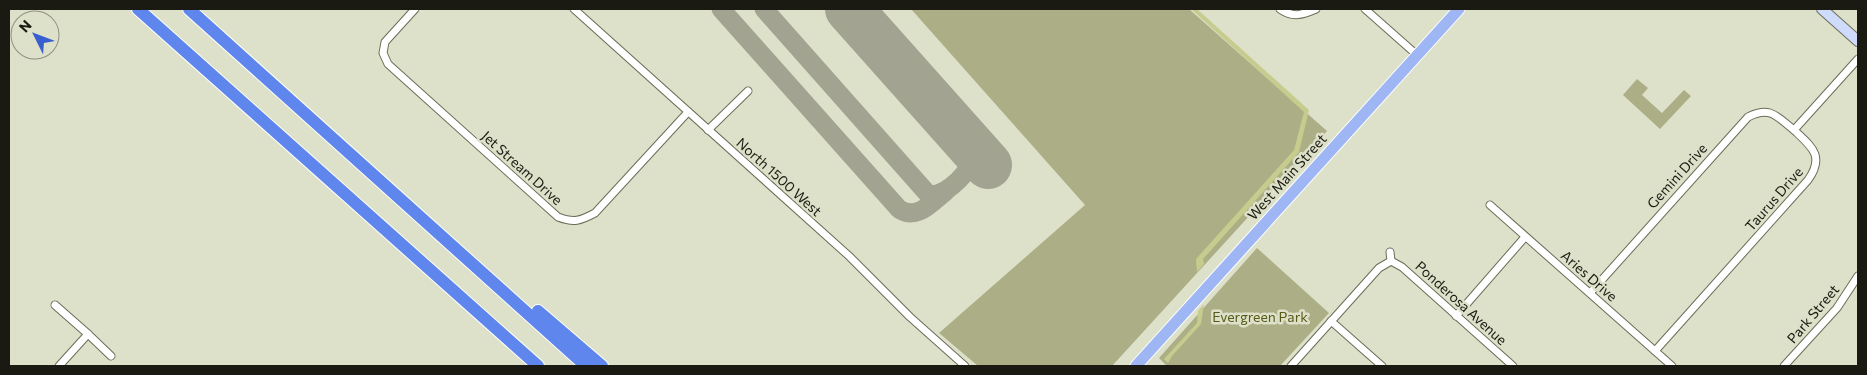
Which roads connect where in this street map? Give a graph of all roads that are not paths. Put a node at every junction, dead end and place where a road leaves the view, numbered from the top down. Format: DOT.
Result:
graph roads {
  1 [pos="138,9"];
  2 [pos="189,9"];
  3 [pos="415,9"];
  4 [pos="574,9"];
  5 [pos="1280,9"];
  6 [pos="1316,9"];
  7 [pos="1365,9"];
  8 [pos="1459,9"];
  9 [pos="1822,9"];
  10 [pos="1858,42"];
  11 [pos="1417,55"];
  12 [pos="1858,59"];
  13 [pos="748,91"];
  14 [pos="688,112"];
  15 [pos="708,130"];
  16 [pos="1794,130"];
  17 [pos="379,179"];
  18 [pos="1490,205"];
  19 [pos="1526,237"];
  20 [pos="1390,252"];
  21 [pos="1391,261"];
  22 [pos="1858,276"];
  23 [pos="1590,293"];
  24 [pos="55,305"];
  25 [pos="472,306"];
  26 [pos="1456,316"];
  27 [pos="1331,321"];
  28 [pos="88,334"];
  29 [pos="1655,351"];
  30 [pos="111,356"];
  31 [pos="59,366"];
  32 [pos="528,366"];
  33 [pos="538,366"];
  34 [pos="586,366"];
  35 [pos="602,366"];
  36 [pos="965,366"];
  37 [pos="1136,366"];
  38 [pos="1291,366"];
  39 [pos="1382,366"];
  40 [pos="1513,366"];
  41 [pos="1672,366"];
  42 [pos="1784,366"];
  1 -- 25 [label="highway"];
  2 -- 17 [label="highway"];
  3 -- 14 [label="street, Jet Stream Drive"];
  4 -- 14 [label="street, North 1500 West"];
  5 -- 6 [label="street"];
  7 -- 11 [label="street"];
  8 -- 11 [label="main road, West Main Street"];
  9 -- 10 [label="street"];
  11 -- 37 [label="main road, West Main Street"];
  12 -- 16 [label="street"];
  13 -- 15 [label="street"];
  14 -- 15 [label="street, North 1500 West"];
  15 -- 36 [label="street, North 1500 West"];
  16 -- 23 [label="street, Gemini Drive"];
  16 -- 29 [label="street, Taurus Drive"];
  17 -- 34 [label="highway"];
  17 -- 35 [label="highway"];
  18 -- 19 [label="street, Aries Drive"];
  19 -- 23 [label="street, Aries Drive"];
  19 -- 26 [label="street"];
  20 -- 21 [label="street"];
  21 -- 26 [label="street, Ponderosa Avenue"];
  21 -- 27 [label="street"];
  22 -- 42 [label="street, Park Street"];
  23 -- 29 [label="street, Aries Drive"];
  24 -- 28 [label="street"];
  25 -- 32 [label="highway"];
  25 -- 33 [label="highway"];
  26 -- 40 [label="street, Ponderosa Avenue"];
  27 -- 38 [label="street"];
  27 -- 39 [label="street"];
  28 -- 30 [label="street"];
  28 -- 31 [label="street"];
  29 -- 41 [label="street, Aries Drive"];
}
